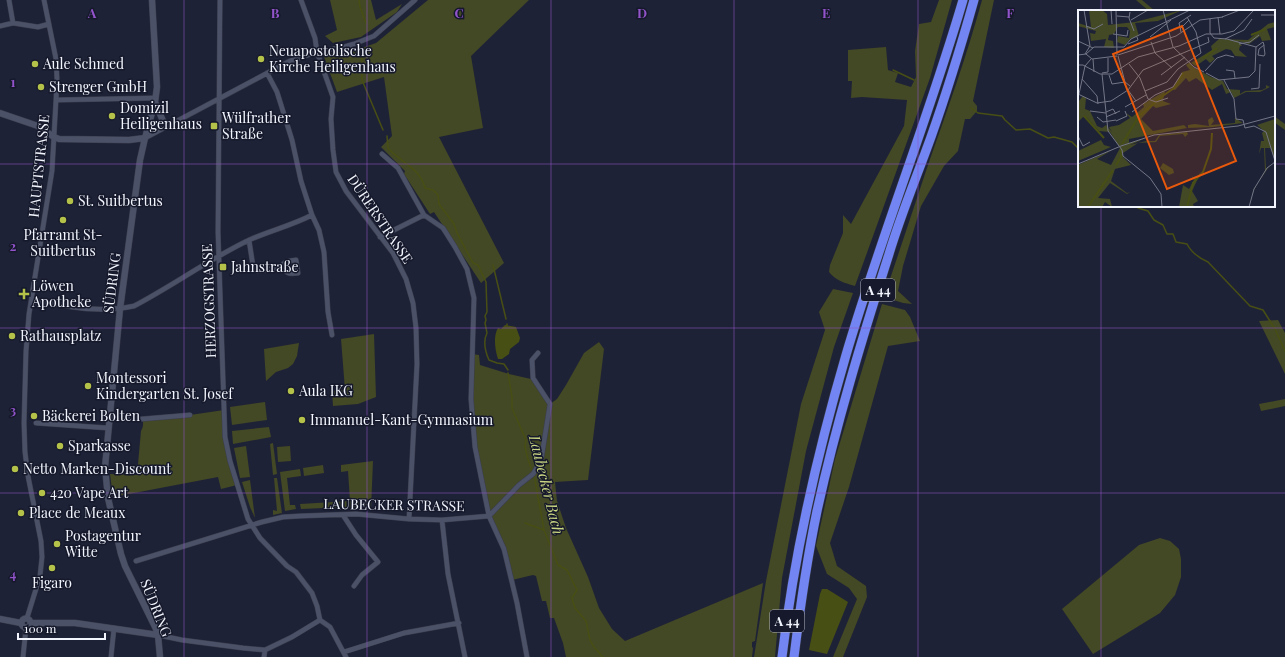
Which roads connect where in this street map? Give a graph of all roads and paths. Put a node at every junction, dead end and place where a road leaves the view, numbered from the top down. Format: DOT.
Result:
graph roads {
  1 [pos="9,0"];
  2 [pos="44,0"];
  3 [pos="152,0"];
  4 [pos="220,0"];
  5 [pos="301,0"];
  6 [pos="415,0"];
  7 [pos="963,0"];
  8 [pos="974,0"];
  9 [pos="13,23"];
  10 [pos="49,24"];
  11 [pos="0,26"];
  12 [pos="317,52"];
  13 [pos="267,73"];
  14 [pos="219,99"];
  15 [pos="56,100"];
  16 [pos="155,100"];
  17 [pos="0,113"];
  18 [pos="168,126"];
  19 [pos="54,137"];
  20 [pos="145,138"];
  21 [pos="382,154"];
  22 [pos="312,215"];
  23 [pos="424,215"];
  24 [pos="380,237"];
  25 [pos="248,240"];
  26 [pos="219,256"];
  27 [pos="281,267"];
  28 [pos="31,302"];
  29 [pos="120,309"];
  30 [pos="332,335"];
  31 [pos="538,352"];
  32 [pos="190,416"];
  33 [pos="109,418"];
  34 [pos="36,423"];
  35 [pos="108,428"];
  36 [pos="343,515"];
  37 [pos="489,516"];
  38 [pos="409,519"];
  39 [pos="442,520"];
  40 [pos="252,526"];
  41 [pos="136,561"];
  42 [pos="354,586"];
  43 [pos="0,619"];
  44 [pos="320,620"];
  45 [pos="29,621"];
  46 [pos="459,623"];
  47 [pos="24,625"];
  48 [pos="114,628"];
  49 [pos="158,635"];
  50 [pos="265,650"];
  51 [pos="345,654"];
  52 [pos="23,657"];
  53 [pos="111,657"];
  54 [pos="160,657"];
  55 [pos="264,657"];
  56 [pos="465,657"];
  57 [pos="527,657"];
  58 [pos="782,657"];
  59 [pos="794,657"];
  1 -- 9 [label="street"];
  2 -- 10 [label="street, HAUPTSTRASSE"];
  3 -- 16 [label="street, SÜDRING"];
  4 -- 14 [label="street, HERZOGSTRASSE"];
  5 -- 12 [label="street, DÜRERSTRASSE"];
  6 -- 12 [label="street"];
  7 -- 58 [label="highway, A 44"];
  8 -- 59 [label="highway, A 44"];
  9 -- 10 [label="street"];
  9 -- 11 [label="street"];
  10 -- 15 [label="street, HAUPTSTRASSE"];
  12 -- 13 [label="street"];
  12 -- 24 [label="street, DÜRERSTRASSE"];
  13 -- 14 [label="street"];
  13 -- 22 [label="street"];
  14 -- 18 [label="street"];
  14 -- 26 [label="street, HERZOGSTRASSE"];
  15 -- 16 [label="street"];
  15 -- 19 [label="street, HAUPTSTRASSE"];
  16 -- 18 [label="street"];
  16 -- 20 [label="street, SÜDRING"];
  17 -- 19 [label="street"];
  18 -- 20 [label="street"];
  19 -- 20 [label="street"];
  19 -- 28 [label="street, HAUPTSTRASSE"];
  20 -- 29 [label="street, SÜDRING"];
  21 -- 23 [label="street"];
  22 -- 25 [label="street"];
  22 -- 30 [label="street"];
  23 -- 24 [label="street"];
  23 -- 37 [label="street"];
  24 -- 38 [label="street, DÜRERSTRASSE"];
  25 -- 26 [label="street"];
  25 -- 27 [label="street"];
  26 -- 29 [label="street"];
  26 -- 40 [label="street, HERZOGSTRASSE"];
  28 -- 29 [label="street"];
  28 -- 45 [label="street, HAUPTSTRASSE"];
  29 -- 33 [label="street, SÜDRING"];
  31 -- 37 [label="street"];
  32 -- 33 [label="street"];
  33 -- 35 [label="street, SÜDRING"];
  34 -- 35 [label="street"];
  35 -- 49 [label="street, SÜDRING"];
  36 -- 38 [label="street, LAUBECKER STRASSE"];
  36 -- 40 [label="street, LAUBECKER STRASSE"];
  36 -- 42 [label="street"];
  37 -- 39 [label="street, LAUBECKER STRASSE"];
  37 -- 57 [label="street"];
  38 -- 39 [label="street, LAUBECKER STRASSE"];
  39 -- 46 [label="street"];
  40 -- 41 [label="street, LAUBECKER STRASSE"];
  40 -- 44 [label="street, HERZOGSTRASSE"];
  43 -- 47 [label="street"];
  44 -- 50 [label="street"];
  44 -- 51 [label="street"];
  45 -- 47 [label="street"];
  45 -- 48 [label="street"];
  46 -- 51 [label="street"];
  46 -- 56 [label="street"];
  47 -- 52 [label="street"];
  48 -- 49 [label="street"];
  48 -- 53 [label="street"];
  49 -- 50 [label="street"];
  49 -- 54 [label="street, SÜDRING"];
  50 -- 55 [label="street"];
}
